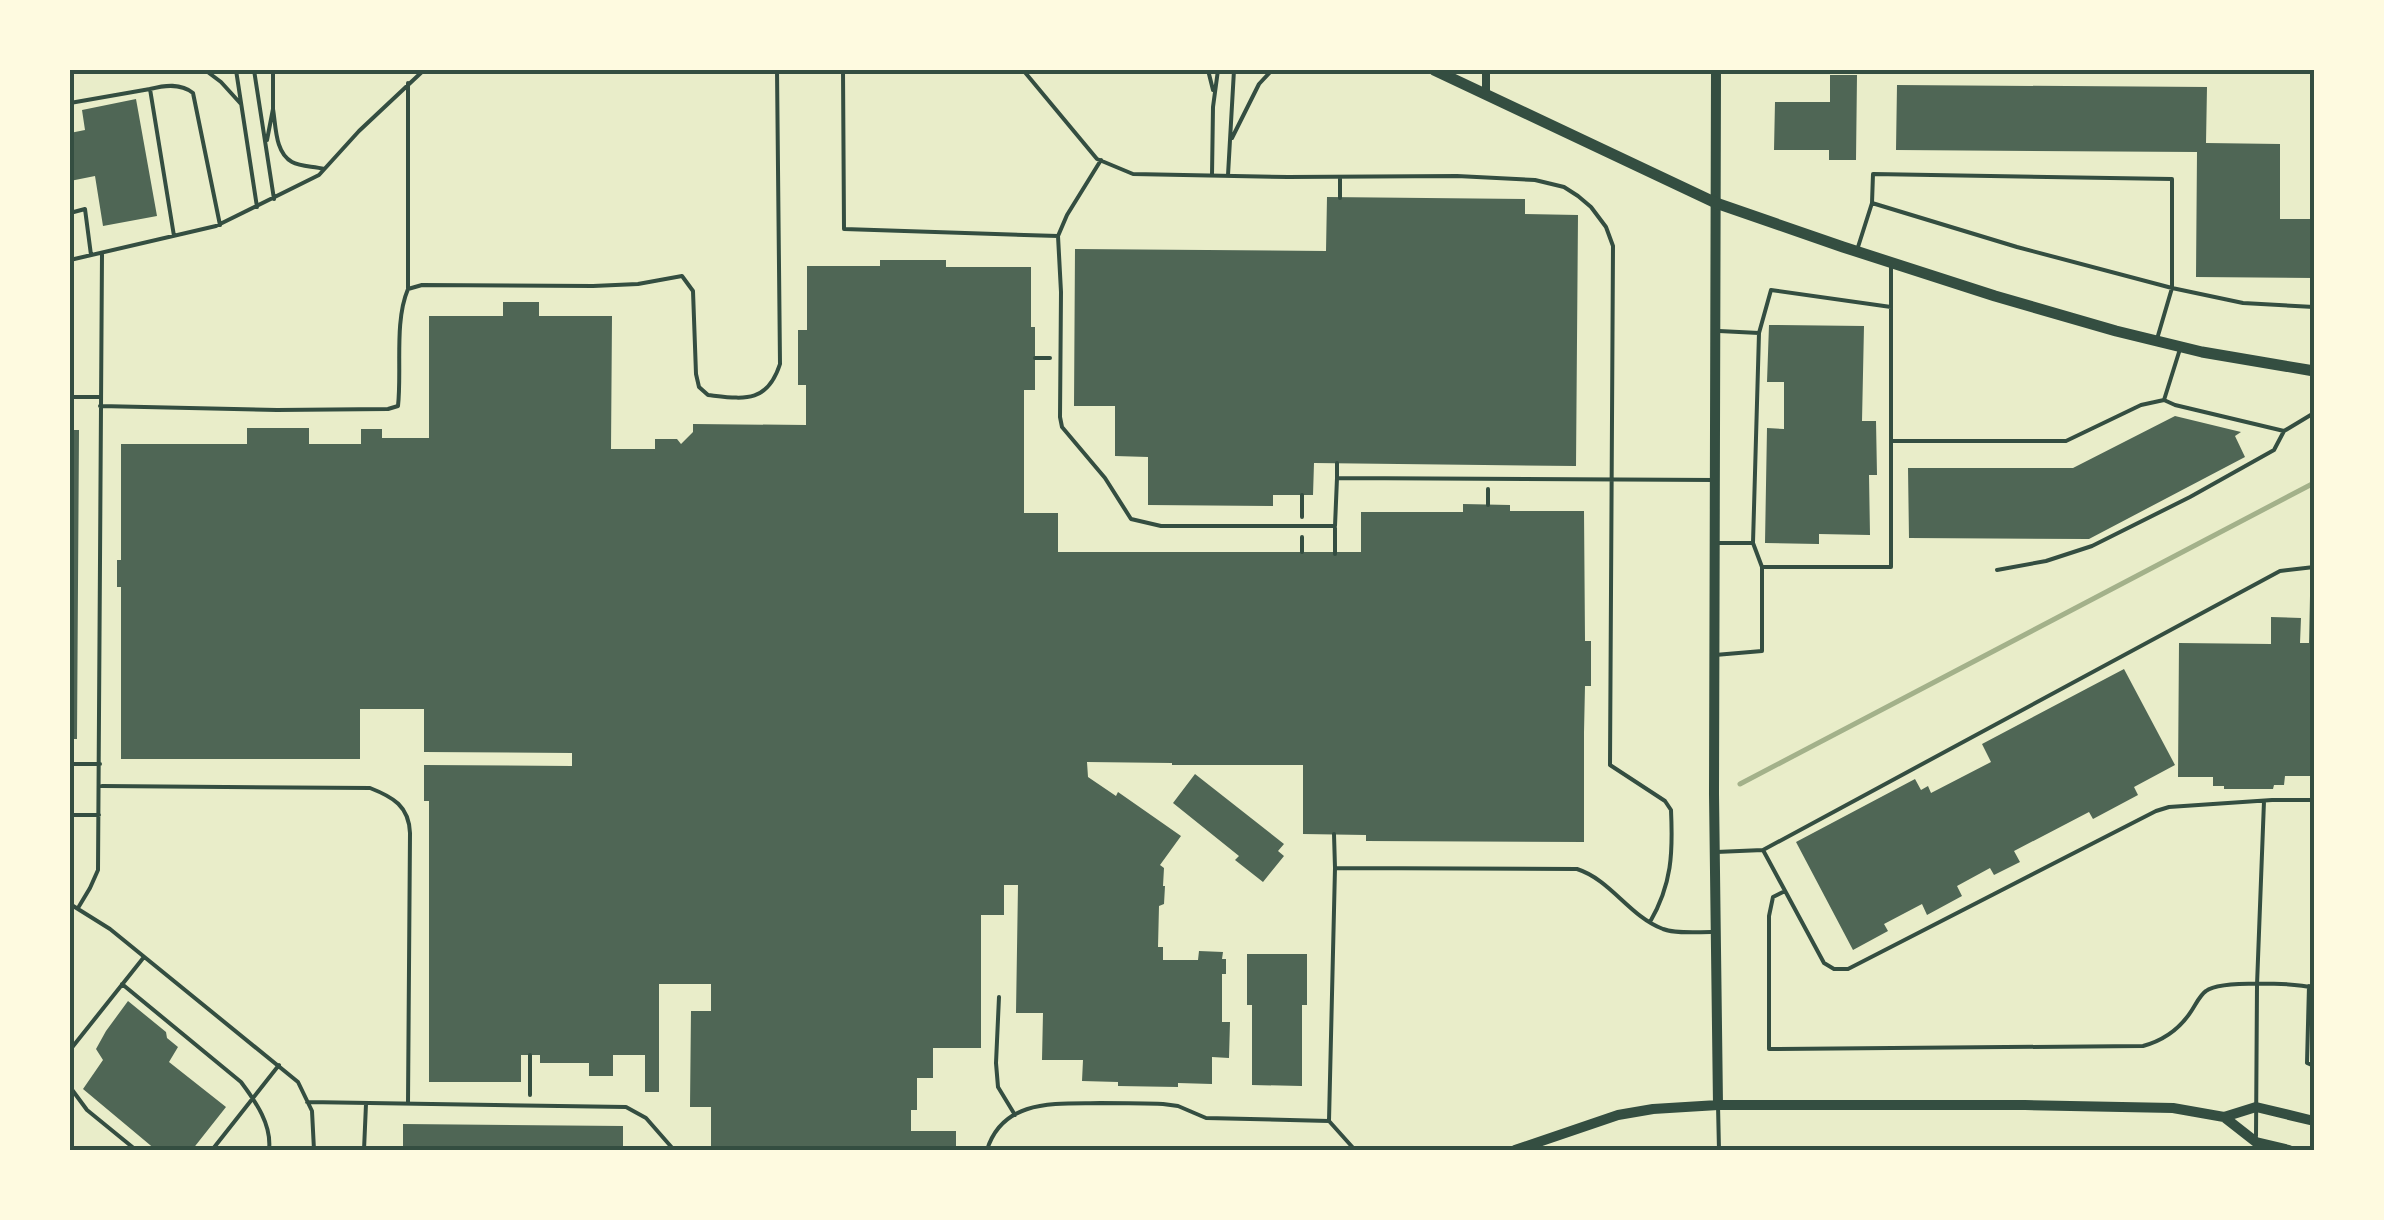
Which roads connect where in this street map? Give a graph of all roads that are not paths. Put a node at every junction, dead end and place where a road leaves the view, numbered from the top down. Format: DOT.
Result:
graph roads {
  1 [pos="205,70"];
  2 [pos="236,70"];
  3 [pos="254,70"];
  4 [pos="273,70"];
  5 [pos="424,70"];
  6 [pos="777,70"];
  7 [pos="843,70"];
  8 [pos="1023,70"];
  9 [pos="1208,70"];
  10 [pos="1218,70"];
  11 [pos="1234,70"];
  12 [pos="1272,70"];
  13 [pos="1434,70"];
  14 [pos="1486,70"];
  15 [pos="1716,70"];
  16 [pos="408,83"];
  17 [pos="150,89"];
  18 [pos="1486,93"];
  19 [pos="1215,97"];
  20 [pos="70,104"];
  21 [pos="240,104"];
  22 [pos="273,109"];
  23 [pos="1230,142"];
  24 [pos="266,145"];
  25 [pos="1101,160"];
  26 [pos="324,170"];
  27 [pos="1212,176"];
  28 [pos="1228,176"];
  29 [pos="1340,178"];
  30 [pos="1340,198"];
  31 [pos="274,199"];
  32 [pos="1716,203"];
  33 [pos="1872,204"];
  34 [pos="257,207"];
  35 [pos="70,213"];
  36 [pos="220,225"];
  37 [pos="174,236"];
  38 [pos="1058,236"];
  39 [pos="1856,251"];
  40 [pos="102,252"];
  41 [pos="91,255"];
  42 [pos="70,260"];
  43 [pos="1890,262"];
  44 [pos="2172,288"];
  45 [pos="408,289"];
  46 [pos="1891,307"];
  47 [pos="2314,307"];
  48 [pos="1716,331"];
  49 [pos="1759,333"];
  50 [pos="2157,341"];
  51 [pos="2180,347"];
  52 [pos="2314,371"];
  53 [pos="70,396"];
  54 [pos="100,396"];
  55 [pos="2164,400"];
  56 [pos="100,406"];
  57 [pos="2314,413"];
  58 [pos="2284,431"];
  59 [pos="1891,440"];
  60 [pos="1337,464"];
  61 [pos="1337,478"];
  62 [pos="1716,480"];
  63 [pos="1611,481"];
  64 [pos="1335,526"];
  65 [pos="1715,542"];
  66 [pos="1754,544"];
  67 [pos="1335,554"];
  68 [pos="1762,567"];
  69 [pos="2314,567"];
  70 [pos="1997,570"];
  71 [pos="1715,655"];
  72 [pos="70,764"];
  73 [pos="100,764"];
  74 [pos="100,786"];
  75 [pos="2314,800"];
  76 [pos="2264,801"];
  77 [pos="70,815"];
  78 [pos="99,815"];
  79 [pos="1334,834"];
  80 [pos="1762,850"];
  81 [pos="1716,852"];
  82 [pos="1335,868"];
  83 [pos="1785,890"];
  84 [pos="70,904"];
  85 [pos="78,908"];
  86 [pos="1650,922"];
  87 [pos="1717,932"];
  88 [pos="144,956"];
  89 [pos="122,984"];
  90 [pos="2257,985"];
  91 [pos="2311,987"];
  92 [pos="999,997"];
  93 [pos="70,1050"];
  94 [pos="279,1066"];
  95 [pos="2314,1066"];
  96 [pos="70,1087"];
  97 [pos="253,1098"];
  98 [pos="307,1102"];
  99 [pos="366,1104"];
  100 [pos="408,1104"];
  101 [pos="1718,1105"];
  102 [pos="2256,1107"];
  103 [pos="1015,1115"];
  104 [pos="2224,1117"];
  105 [pos="1329,1121"];
  106 [pos="2314,1121"];
  107 [pos="2256,1146"];
  108 [pos="136,1150"];
  109 [pos="212,1150"];
  110 [pos="268,1150"];
  111 [pos="314,1150"];
  112 [pos="364,1150"];
  113 [pos="674,1150"];
  114 [pos="987,1150"];
  115 [pos="1355,1150"];
  116 [pos="1515,1150"];
  117 [pos="1719,1150"];
  118 [pos="2289,1150"];
  1 -- 21 [label="lane"];
  2 -- 21 [label="lane"];
  3 -- 24 [label="lane"];
  4 -- 22 [label="lane"];
  5 -- 16 [label="lane"];
  6 -- 45 [label="lane"];
  7 -- 38 [label="lane"];
  8 -- 25 [label="lane"];
  9 -- 19 [label="lane"];
  10 -- 19 [label="lane"];
  11 -- 23 [label="lane"];
  12 -- 23 [label="lane"];
  13 -- 18 [label="main road"];
  14 -- 18 [label="street"];
  15 -- 32 [label="street"];
  16 -- 26 [label="lane"];
  16 -- 45 [label="lane"];
  17 -- 20 [label="lane"];
  17 -- 36 [label="lane"];
  17 -- 37 [label="lane"];
  18 -- 32 [label="main road"];
  19 -- 27 [label="lane"];
  21 -- 34 [label="lane"];
  22 -- 24 [label="lane"];
  22 -- 26 [label="lane"];
  23 -- 28 [label="lane"];
  24 -- 31 [label="lane"];
  25 -- 27 [label="lane"];
  25 -- 38 [label="lane"];
  26 -- 31 [label="lane"];
  27 -- 28 [label="lane"];
  28 -- 29 [label="lane"];
  29 -- 30 [label="lane"];
  29 -- 63 [label="lane"];
  31 -- 34 [label="lane"];
  32 -- 39 [label="main road"];
  32 -- 48 [label="street"];
  33 -- 39 [label="lane"];
  33 -- 44 [label="lane"];
  33 -- 44 [label="lane"];
  34 -- 36 [label="lane"];
  35 -- 41 [label="lane"];
  36 -- 37 [label="lane"];
  37 -- 40 [label="lane"];
  38 -- 64 [label="lane"];
  39 -- 43 [label="main road"];
  40 -- 41 [label="lane"];
  40 -- 54 [label="lane"];
  41 -- 42 [label="lane"];
  43 -- 46 [label="lane"];
  43 -- 50 [label="main road"];
  44 -- 47 [label="lane"];
  44 -- 50 [label="lane"];
  45 -- 56 [label="lane"];
  46 -- 49 [label="lane"];
  46 -- 59 [label="lane"];
  48 -- 49 [label="lane"];
  48 -- 62 [label="street"];
  49 -- 66 [label="lane"];
  50 -- 51 [label="main road"];
  51 -- 52 [label="main road"];
  51 -- 55 [label="lane"];
  53 -- 54 [label="lane"];
  54 -- 56 [label="lane"];
  55 -- 58 [label="lane"];
  55 -- 59 [label="lane"];
  56 -- 73 [label="lane"];
  57 -- 58 [label="lane"];
  58 -- 70 [label="lane"];
  59 -- 68 [label="lane"];
  60 -- 61 [label="lane"];
  61 -- 63 [label="lane"];
  61 -- 64 [label="lane"];
  62 -- 63 [label="lane"];
  62 -- 65 [label="street"];
  63 -- 86 [label="lane"];
  64 -- 67 [label="lane"];
  65 -- 66 [label="lane"];
  65 -- 71 [label="street"];
  66 -- 68 [label="lane"];
  68 -- 71 [label="lane"];
  69 -- 80 [label="lane"];
  71 -- 81 [label="street"];
  72 -- 73 [label="lane"];
  73 -- 74 [label="lane"];
  74 -- 78 [label="lane"];
  74 -- 100 [label="lane"];
  75 -- 76 [label="lane"];
  76 -- 83 [label="lane"];
  76 -- 90 [label="lane"];
  77 -- 78 [label="lane"];
  78 -- 85 [label="lane"];
  79 -- 82 [label="lane"];
  80 -- 81 [label="lane"];
  80 -- 83 [label="lane"];
  81 -- 87 [label="street"];
  82 -- 86 [label="lane"];
  82 -- 105 [label="lane"];
  83 -- 90 [label="lane"];
  84 -- 85 [label="lane"];
  85 -- 88 [label="lane"];
  86 -- 87 [label="lane"];
  87 -- 101 [label="street"];
  88 -- 89 [label="lane"];
  88 -- 94 [label="lane"];
  89 -- 93 [label="lane"];
  89 -- 97 [label="lane"];
  90 -- 91 [label="lane"];
  90 -- 102 [label="lane"];
  91 -- 95 [label="lane"];
  92 -- 103 [label="lane"];
  94 -- 97 [label="lane"];
  94 -- 98 [label="lane"];
  96 -- 108 [label="lane"];
  97 -- 109 [label="lane"];
  97 -- 110 [label="lane"];
  98 -- 99 [label="lane"];
  98 -- 111 [label="lane"];
  99 -- 100 [label="lane"];
  99 -- 112 [label="lane"];
  100 -- 113 [label="lane"];
  101 -- 104 [label="street"];
  101 -- 116 [label="street"];
  101 -- 117 [label="lane"];
  102 -- 104 [label="street"];
  102 -- 106 [label="street"];
  102 -- 107 [label="lane"];
  103 -- 105 [label="lane"];
  103 -- 114 [label="lane"];
  104 -- 107 [label="street"];
  105 -- 115 [label="lane"];
  107 -- 118 [label="street"];
}
